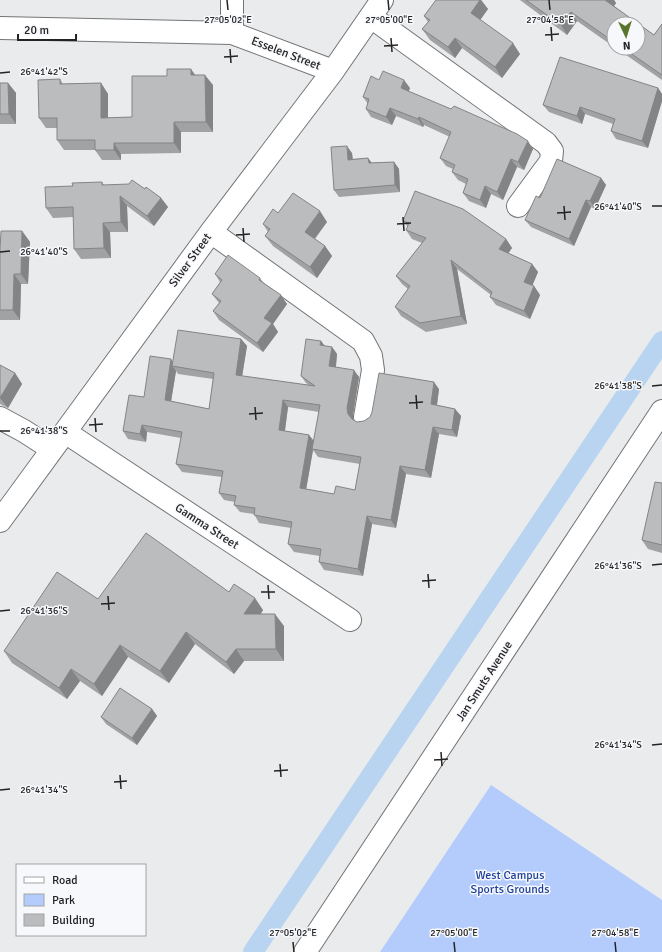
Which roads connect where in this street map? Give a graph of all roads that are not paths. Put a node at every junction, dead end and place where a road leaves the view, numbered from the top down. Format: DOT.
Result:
graph roads {
  1 [pos="232,0"];
  2 [pos="376,8"];
  3 [pos="0,28"];
  4 [pos="232,33"];
  5 [pos="333,71"];
  6 [pos="518,206"];
  7 [pos="211,232"];
  8 [pos="662,411"];
  9 [pos="365,417"];
  10 [pos="0,418"];
  11 [pos="59,440"];
  12 [pos="0,521"];
  13 [pos="350,620"];
  14 [pos="306,952"];
  1 -- 4 [label="street"];
  2 -- 5 [label="street, Silver Street"];
  2 -- 6 [label="street"];
  3 -- 4 [label="street, Esselen Street"];
  4 -- 5 [label="street, Esselen Street"];
  5 -- 7 [label="street, Silver Street"];
  7 -- 9 [label="street"];
  7 -- 11 [label="street, Silver Street"];
  8 -- 14 [label="street, Jan Smuts Avenue"];
  10 -- 11 [label="street, Gamma Street"];
  11 -- 12 [label="street, Silver Street"];
  11 -- 13 [label="street, Gamma Street"];
}
